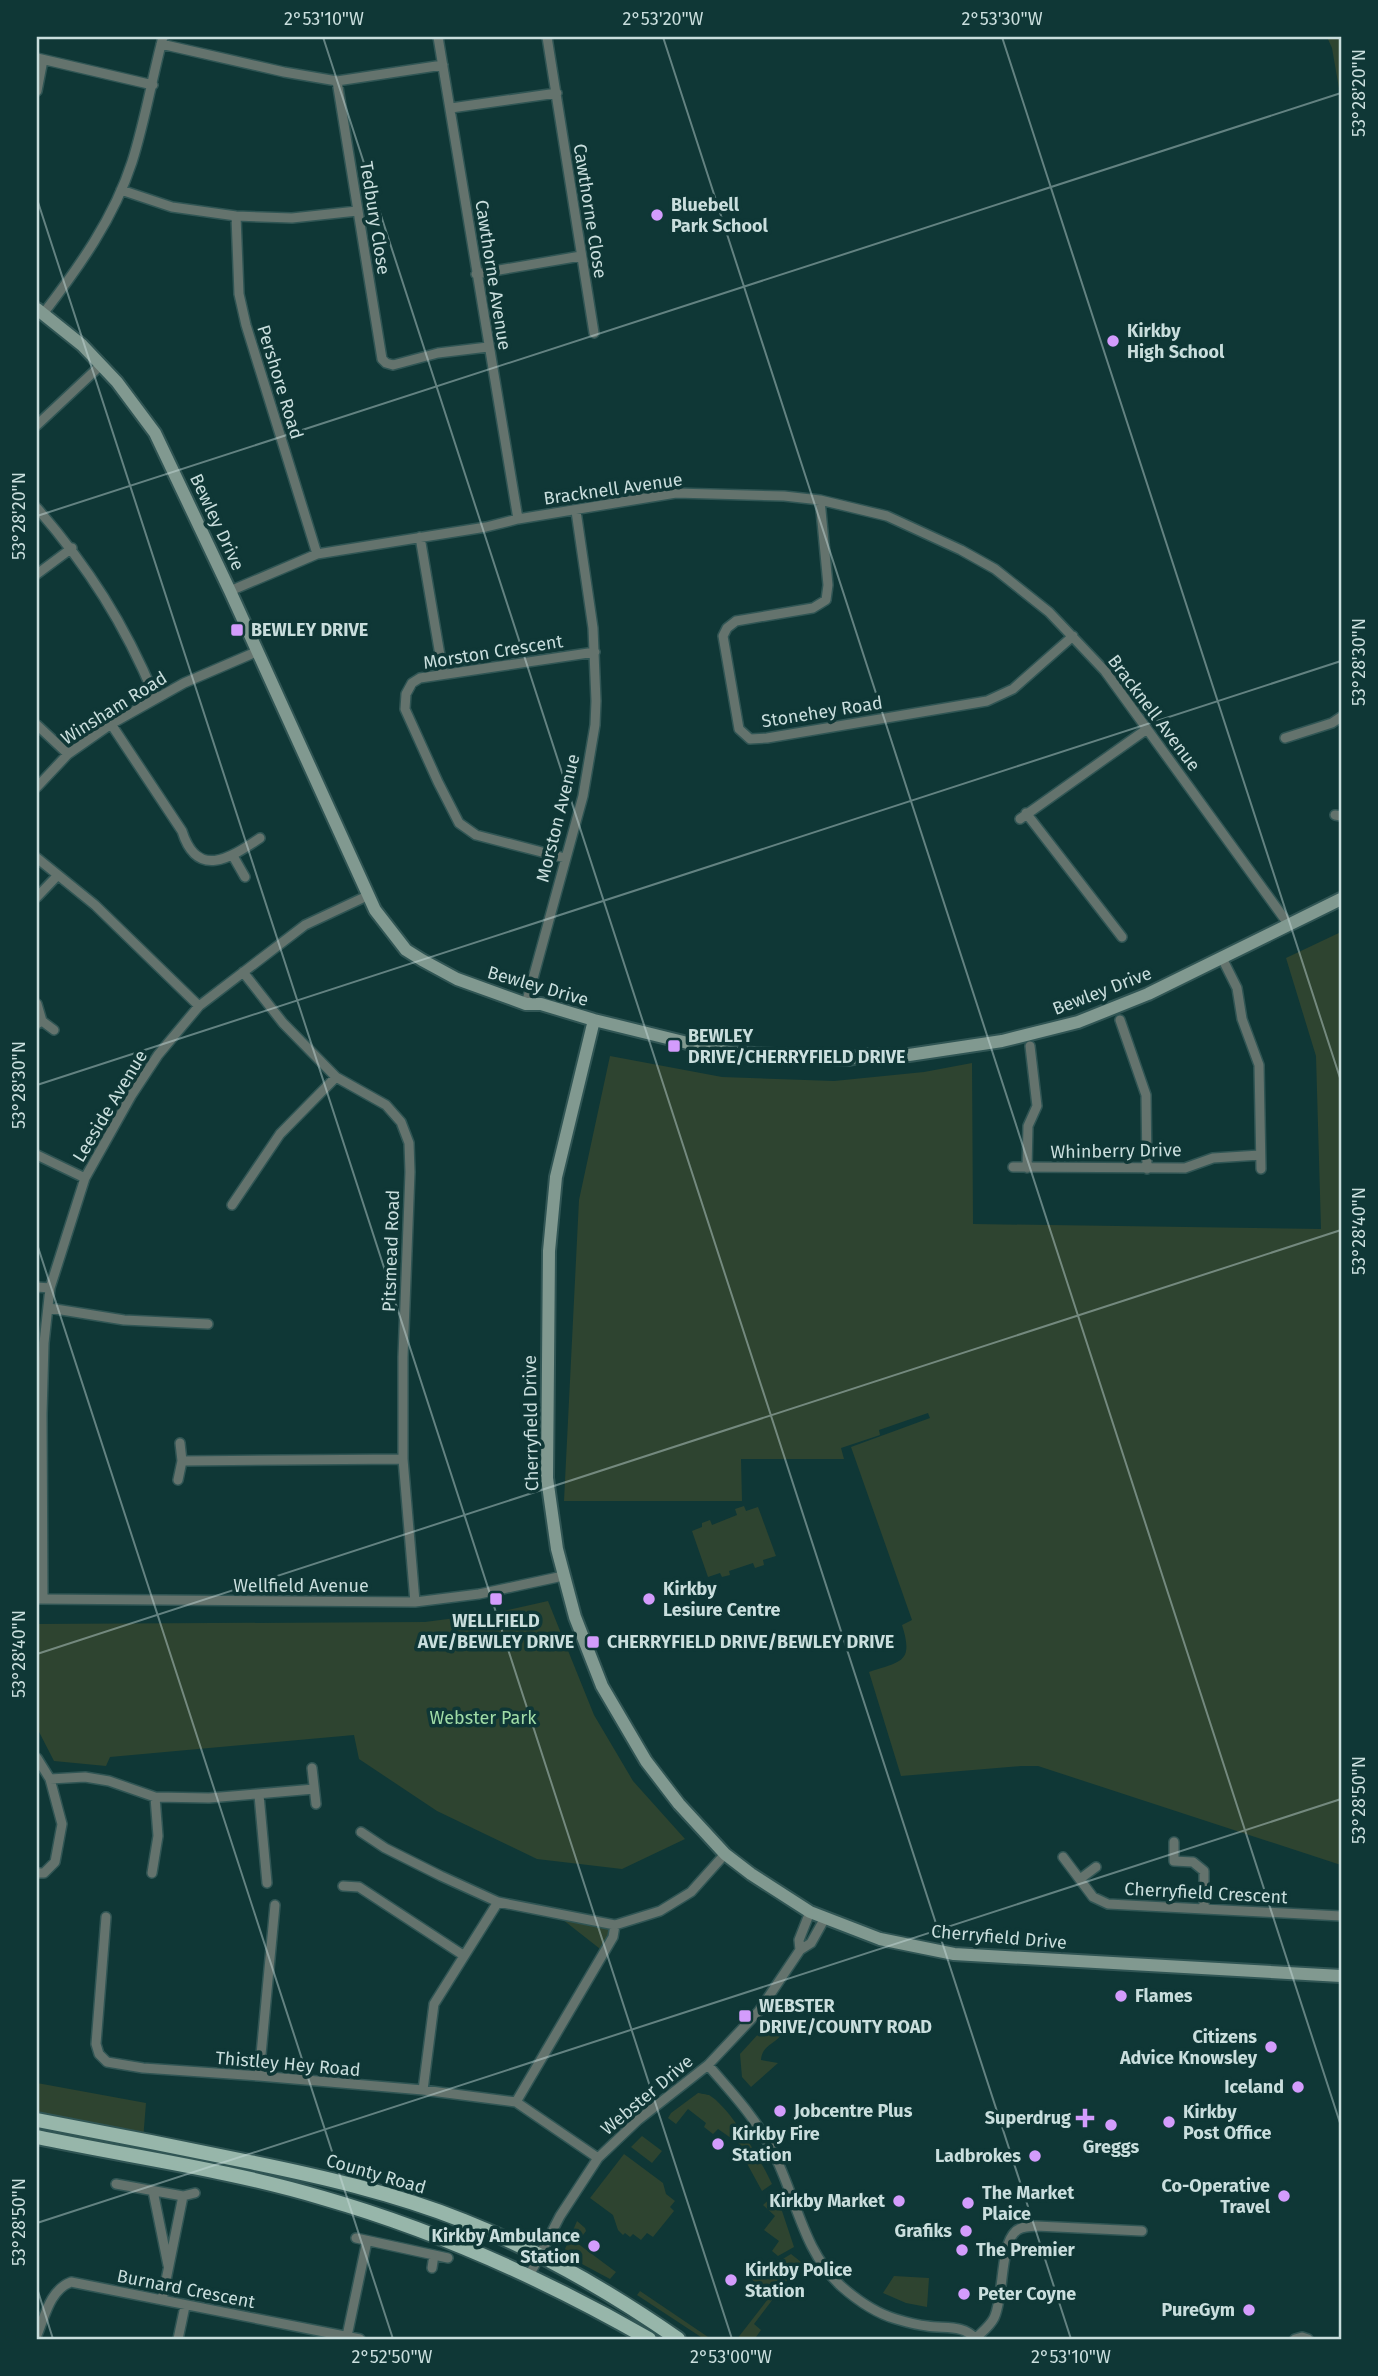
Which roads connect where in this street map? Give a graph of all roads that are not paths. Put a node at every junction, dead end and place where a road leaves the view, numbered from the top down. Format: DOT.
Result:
graph roads {
  1 [pos="438,37"];
  2 [pos="547,37"];
  3 [pos="162,41"];
  4 [pos="40,59"];
  5 [pos="443,65"];
  6 [pos="337,81"];
  7 [pos="153,85"];
  8 [pos="37,91"];
  9 [pos="556,93"];
  10 [pos="451,108"];
  11 [pos="121,190"];
  12 [pos="357,211"];
  13 [pos="236,216"];
  14 [pos="581,256"];
  15 [pos="477,274"];
  16 [pos="40,311"];
  17 [pos="594,333"];
  18 [pos="488,347"];
  19 [pos="100,365"];
  20 [pos="37,425"];
  21 [pos="820,500"];
  22 [pos="37,508"];
  23 [pos="576,511"];
  24 [pos="518,519"];
  25 [pos="420,537"];
  26 [pos="72,548"];
  27 [pos="317,554"];
  28 [pos="37,574"];
  29 [pos="230,591"];
  30 [pos="1073,636"];
  31 [pos="256,652"];
  32 [pos="594,652"];
  33 [pos="443,673"];
  34 [pos="155,697"];
  35 [pos="1341,717"];
  36 [pos="111,724"];
  37 [pos="37,725"];
  38 [pos="1147,729"];
  39 [pos="1285,738"];
  40 [pos="68,754"];
  41 [pos="37,787"];
  42 [pos="260,838"];
  43 [pos="233,856"];
  44 [pos="37,858"];
  45 [pos="565,858"];
  46 [pos="58,875"];
  47 [pos="245,877"];
  48 [pos="367,896"];
  49 [pos="37,897"];
  50 [pos="1341,899"];
  51 [pos="1289,925"];
  52 [pos="1122,937"];
  53 [pos="1222,958"];
  54 [pos="243,972"];
  55 [pos="37,1004"];
  56 [pos="526,1004"];
  57 [pos="200,1006"];
  58 [pos="594,1020"];
  59 [pos="1120,1020"];
  60 [pos="39,1023"];
  61 [pos="54,1030"];
  62 [pos="1030,1046"];
  63 [pos="335,1077"];
  64 [pos="37,1154"];
  65 [pos="1260,1155"];
  66 [pos="1013,1167"];
  67 [pos="1027,1168"];
  68 [pos="1146,1169"];
  69 [pos="1261,1169"];
  70 [pos="85,1178"];
  71 [pos="232,1205"];
  72 [pos="37,1287"];
  73 [pos="50,1288"];
  74 [pos="49,1308"];
  75 [pos="208,1324"];
  76 [pos="180,1443"];
  77 [pos="403,1460"];
  78 [pos="182,1461"];
  79 [pos="178,1480"];
  80 [pos="563,1576"];
  81 [pos="40,1599"];
  82 [pos="415,1602"];
  83 [pos="37,1758"];
  84 [pos="312,1768"];
  85 [pos="50,1779"];
  86 [pos="314,1789"];
  87 [pos="259,1795"];
  88 [pos="155,1797"];
  89 [pos="316,1804"];
  90 [pos="361,1832"];
  91 [pos="1174,1842"];
  92 [pos="725,1854"];
  93 [pos="1063,1857"];
  94 [pos="1096,1867"];
  95 [pos="40,1873"];
  96 [pos="152,1873"];
  97 [pos="1080,1879"];
  98 [pos="267,1883"];
  99 [pos="342,1886"];
  100 [pos="498,1902"];
  101 [pos="275,1905"];
  102 [pos="1204,1909"];
  103 [pos="810,1912"];
  104 [pos="1341,1916"];
  105 [pos="106,1917"];
  106 [pos="825,1918"];
  107 [pos="615,1925"];
  108 [pos="800,1950"];
  109 [pos="463,1955"];
  110 [pos="1341,1976"];
  111 [pos="708,2065"];
  112 [pos="259,2076"];
  113 [pos="423,2090"];
  114 [pos="516,2102"];
  115 [pos="37,2120"];
  116 [pos="37,2137"];
  117 [pos="598,2158"];
  118 [pos="116,2184"];
  119 [pos="153,2191"];
  120 [pos="195,2193"];
  121 [pos="183,2196"];
  122 [pos="1142,2231"];
  123 [pos="356,2238"];
  124 [pos="368,2241"];
  125 [pos="434,2255"];
  126 [pos="539,2257"];
  127 [pos="448,2258"];
  128 [pos="169,2268"];
  129 [pos="432,2268"];
  130 [pos="529,2276"];
  131 [pos="162,2300"];
  132 [pos="185,2306"];
  133 [pos="37,2335"];
  134 [pos="347,2336"];
  135 [pos="178,2339"];
  136 [pos="360,2339"];
  137 [pos="649,2339"];
  138 [pos="678,2339"];
  139 [pos="976,2339"];
  140 [pos="1296,2339"];
  141 [pos="1308,2339"];
  1 -- 5 [label="street, Cawthorne Avenue"];
  2 -- 9 [label="street, Cawthorne Close"];
  3 -- 6 [label="street"];
  3 -- 7 [label="street"];
  4 -- 7 [label="street"];
  4 -- 8 [label="street"];
  5 -- 6 [label="street"];
  5 -- 10 [label="street, Cawthorne Avenue"];
  6 -- 12 [label="street, Tedbury Close"];
  7 -- 11 [label="street"];
  9 -- 10 [label="street"];
  9 -- 14 [label="street, Cawthorne Close"];
  10 -- 15 [label="street, Cawthorne Avenue"];
  11 -- 13 [label="street"];
  11 -- 16 [label="street"];
  12 -- 13 [label="street"];
  12 -- 18 [label="street, Tedbury Close"];
  13 -- 27 [label="street, Pershore Road"];
  14 -- 15 [label="street"];
  14 -- 17 [label="street, Cawthorne Close"];
  15 -- 18 [label="street, Cawthorne Avenue"];
  16 -- 19 [label="street, Bewley Drive"];
  18 -- 24 [label="street, Cawthorne Avenue"];
  19 -- 20 [label="street"];
  19 -- 29 [label="street, Bewley Drive"];
  21 -- 23 [label="street, Bracknell Avenue"];
  21 -- 30 [label="street, Bracknell Avenue"];
  21 -- 30 [label="street, Stonehey Road"];
  22 -- 26 [label="street"];
  23 -- 24 [label="street, Bracknell Avenue"];
  23 -- 32 [label="street, Morston Avenue"];
  24 -- 25 [label="street, Bracknell Avenue"];
  25 -- 27 [label="street, Bracknell Avenue"];
  25 -- 33 [label="street"];
  26 -- 28 [label="street"];
  26 -- 34 [label="street"];
  27 -- 29 [label="street, Bracknell Avenue"];
  29 -- 31 [label="street, Bewley Drive"];
  30 -- 38 [label="street, Bracknell Avenue"];
  31 -- 34 [label="street, Winsham Road"];
  31 -- 48 [label="street, Bewley Drive"];
  32 -- 33 [label="street, Morston Crescent"];
  32 -- 45 [label="street, Morston Avenue"];
  33 -- 45 [label="street, Morston Crescent"];
  34 -- 36 [label="street, Winsham Road"];
  35 -- 39 [label="street"];
  36 -- 40 [label="street, Winsham Road"];
  36 -- 43 [label="street"];
  37 -- 40 [label="street"];
  38 -- 51 [label="street, Bracknell Avenue"];
  38 -- 52 [label="street"];
  40 -- 41 [label="street, Winsham Road"];
  42 -- 43 [label="street"];
  43 -- 47 [label="street"];
  44 -- 46 [label="street"];
  45 -- 56 [label="street, Morston Avenue"];
  46 -- 49 [label="street"];
  46 -- 57 [label="street"];
  48 -- 54 [label="street, Leeside Avenue"];
  48 -- 56 [label="street, Bewley Drive"];
  50 -- 51 [label="street, Bewley Drive"];
  51 -- 53 [label="street, Bewley Drive"];
  53 -- 58 [label="street, Bewley Drive"];
  53 -- 65 [label="street"];
  54 -- 57 [label="street, Leeside Avenue"];
  54 -- 63 [label="street, Pitsmead Road"];
  55 -- 60 [label="street"];
  56 -- 58 [label="street, Bewley Drive"];
  57 -- 70 [label="street, Leeside Avenue"];
  58 -- 80 [label="street, Cherryfield Drive"];
  59 -- 68 [label="street"];
  60 -- 61 [label="street"];
  62 -- 67 [label="street"];
  63 -- 71 [label="street"];
  63 -- 77 [label="street, Pitsmead Road"];
  64 -- 70 [label="street"];
  65 -- 68 [label="street, Whinberry Drive"];
  65 -- 69 [label="street"];
  66 -- 67 [label="street, Whinberry Drive"];
  67 -- 68 [label="street, Whinberry Drive"];
  70 -- 73 [label="street, Leeside Avenue"];
  72 -- 73 [label="street"];
  73 -- 74 [label="street, Leeside Avenue"];
  74 -- 75 [label="street"];
  74 -- 81 [label="street, Leeside Avenue"];
  76 -- 78 [label="street"];
  77 -- 78 [label="street"];
  77 -- 82 [label="street, Pitsmead Road"];
  78 -- 79 [label="street"];
  80 -- 82 [label="street, Wellfield Avenue"];
  80 -- 92 [label="street, Cherryfield Drive"];
  81 -- 82 [label="street, Wellfield Avenue"];
  83 -- 85 [label="street"];
  84 -- 86 [label="street"];
  85 -- 88 [label="street"];
  85 -- 95 [label="street"];
  86 -- 87 [label="street"];
  86 -- 89 [label="street"];
  87 -- 88 [label="street"];
  87 -- 98 [label="street"];
  88 -- 96 [label="street"];
  90 -- 100 [label="street"];
  91 -- 102 [label="street"];
  92 -- 103 [label="street, Cherryfield Drive"];
  92 -- 107 [label="street"];
  93 -- 97 [label="street, Cherryfield Crescent"];
  94 -- 97 [label="street"];
  97 -- 102 [label="street, Cherryfield Crescent"];
  99 -- 109 [label="street"];
  100 -- 107 [label="street"];
  100 -- 109 [label="street"];
  101 -- 112 [label="street"];
  102 -- 104 [label="street, Cherryfield Crescent"];
  103 -- 106 [label="street, Cherryfield Drive"];
  103 -- 108 [label="street, Webster Drive"];
  105 -- 112 [label="street, Thistley Hey Road"];
  106 -- 108 [label="street, Webster Drive"];
  106 -- 110 [label="street, Cherryfield Drive"];
  107 -- 114 [label="street"];
  108 -- 111 [label="street, Webster Drive"];
  109 -- 113 [label="street"];
  111 -- 117 [label="street, Webster Drive"];
  111 -- 139 [label="street"];
  112 -- 113 [label="street, Thistley Hey Road"];
  113 -- 114 [label="street, Thistley Hey Road"];
  114 -- 117 [label="street, Thistley Hey Road"];
  115 -- 126 [label="main road, County Road"];
  116 -- 130 [label="main road"];
  117 -- 126 [label="street, Webster Drive"];
  118 -- 119 [label="street"];
  119 -- 121 [label="street"];
  119 -- 128 [label="street"];
  120 -- 121 [label="street"];
  121 -- 128 [label="street"];
  122 -- 139 [label="street"];
  123 -- 124 [label="street"];
  124 -- 125 [label="street"];
  124 -- 134 [label="street"];
  125 -- 127 [label="street"];
  125 -- 129 [label="street"];
  126 -- 130 [label="street, Webster Drive"];
  126 -- 138 [label="main road, County Road"];
  128 -- 131 [label="street"];
  130 -- 137 [label="main road"];
  131 -- 132 [label="street, Burnard Crescent"];
  131 -- 133 [label="street, Burnard Crescent"];
  132 -- 134 [label="street, Burnard Crescent"];
  132 -- 135 [label="street"];
  134 -- 136 [label="street, Burnard Crescent"];
  140 -- 141 [label="street"];
}
